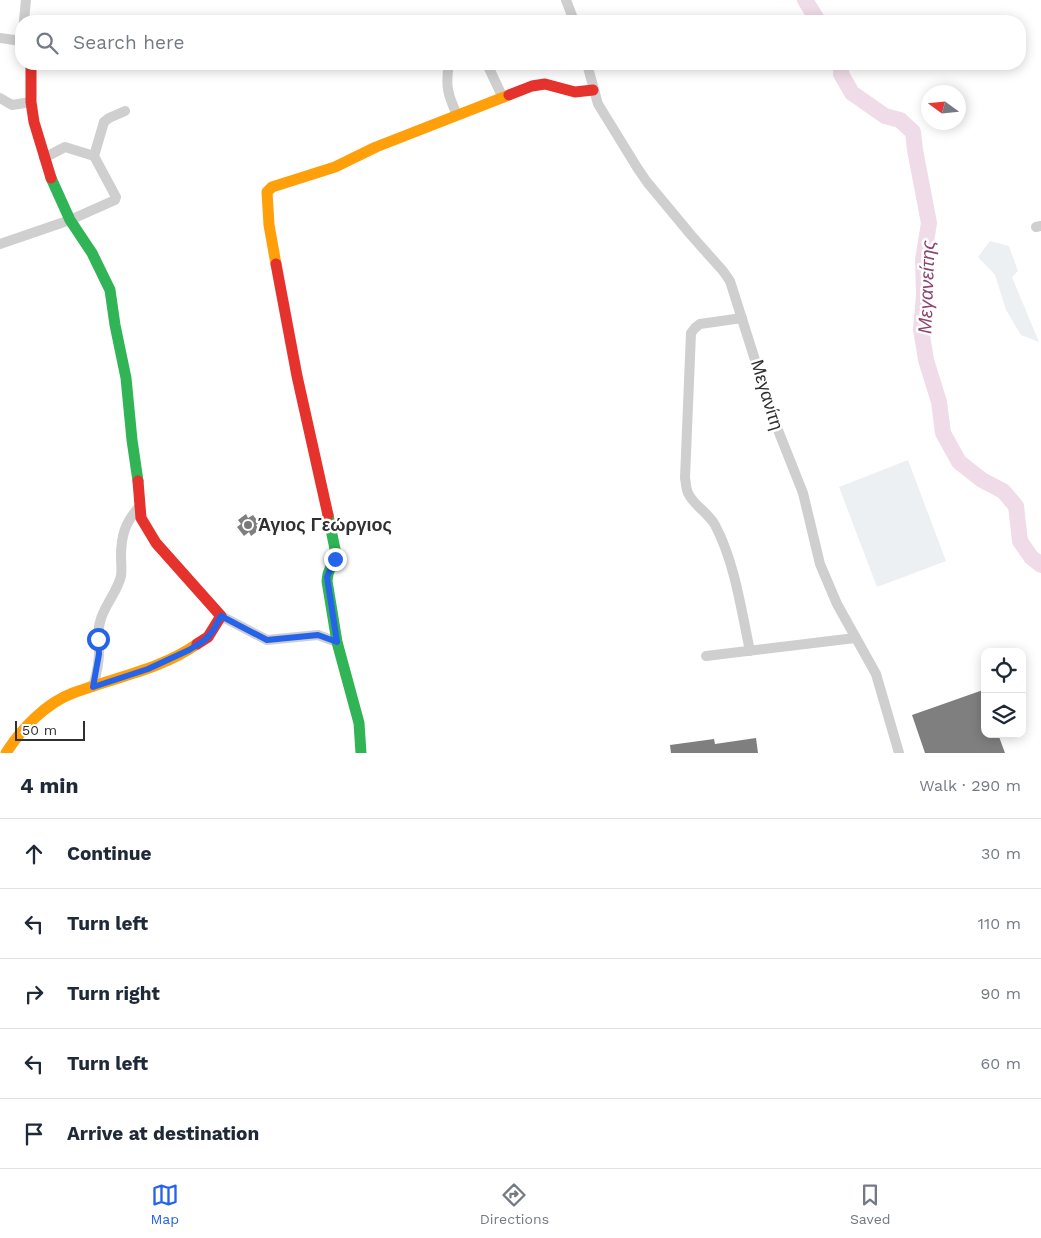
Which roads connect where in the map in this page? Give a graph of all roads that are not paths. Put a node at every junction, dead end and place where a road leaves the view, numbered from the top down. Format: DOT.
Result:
graph roads {
  1 [pos="26,0"];
  2 [pos="566,0"];
  3 [pos="25,15"];
  4 [pos="572,15"];
  5 [pos="0,38"];
  6 [pos="15,40"];
  7 [pos="31,70"];
  8 [pos="448,70"];
  9 [pos="490,70"];
  10 [pos="588,70"];
  11 [pos="593,90"];
  12 [pos="0,98"];
  13 [pos="503,98"];
  14 [pos="31,102"];
  15 [pos="125,111"];
  16 [pos="457,115"];
  17 [pos="94,156"];
  18 [pos="44,158"];
  19 [pos="70,220"];
  20 [pos="0,244"];
  21 [pos="742,318"];
  22 [pos="139,507"];
  23 [pos="221,616"];
  24 [pos="855,638"];
  25 [pos="337,642"];
  26 [pos="750,651"];
  27 [pos="706,656"];
  28 [pos="93,687"];
  29 [pos="6,753"];
  30 [pos="362,753"];
  31 [pos="899,753"];
  1 -- 3 [label="street"];
  2 -- 4 [label="street"];
  5 -- 6 [label="street"];
  7 -- 14 [label="street"];
  8 -- 16 [label="street"];
  9 -- 13 [label="street"];
  10 -- 11 [label="street, Μεγανίτη"];
  11 -- 13 [label="street"];
  11 -- 21 [label="street, Μεγανίτη"];
  12 -- 14 [label="street"];
  13 -- 16 [label="street"];
  14 -- 18 [label="street"];
  15 -- 17 [label="street"];
  16 -- 25 [label="street"];
  17 -- 18 [label="street"];
  17 -- 19 [label="street"];
  18 -- 19 [label="street"];
  19 -- 20 [label="street"];
  19 -- 22 [label="street"];
  21 -- 24 [label="street, Μεγανίτη"];
  21 -- 26 [label="street"];
  22 -- 23 [label="street"];
  22 -- 28 [label="street"];
  23 -- 25 [label="street"];
  23 -- 28 [label="street"];
  24 -- 26 [label="street"];
  24 -- 31 [label="street, Μεγανίτη"];
  25 -- 30 [label="street"];
  26 -- 27 [label="street"];
  28 -- 29 [label="street"];
}
